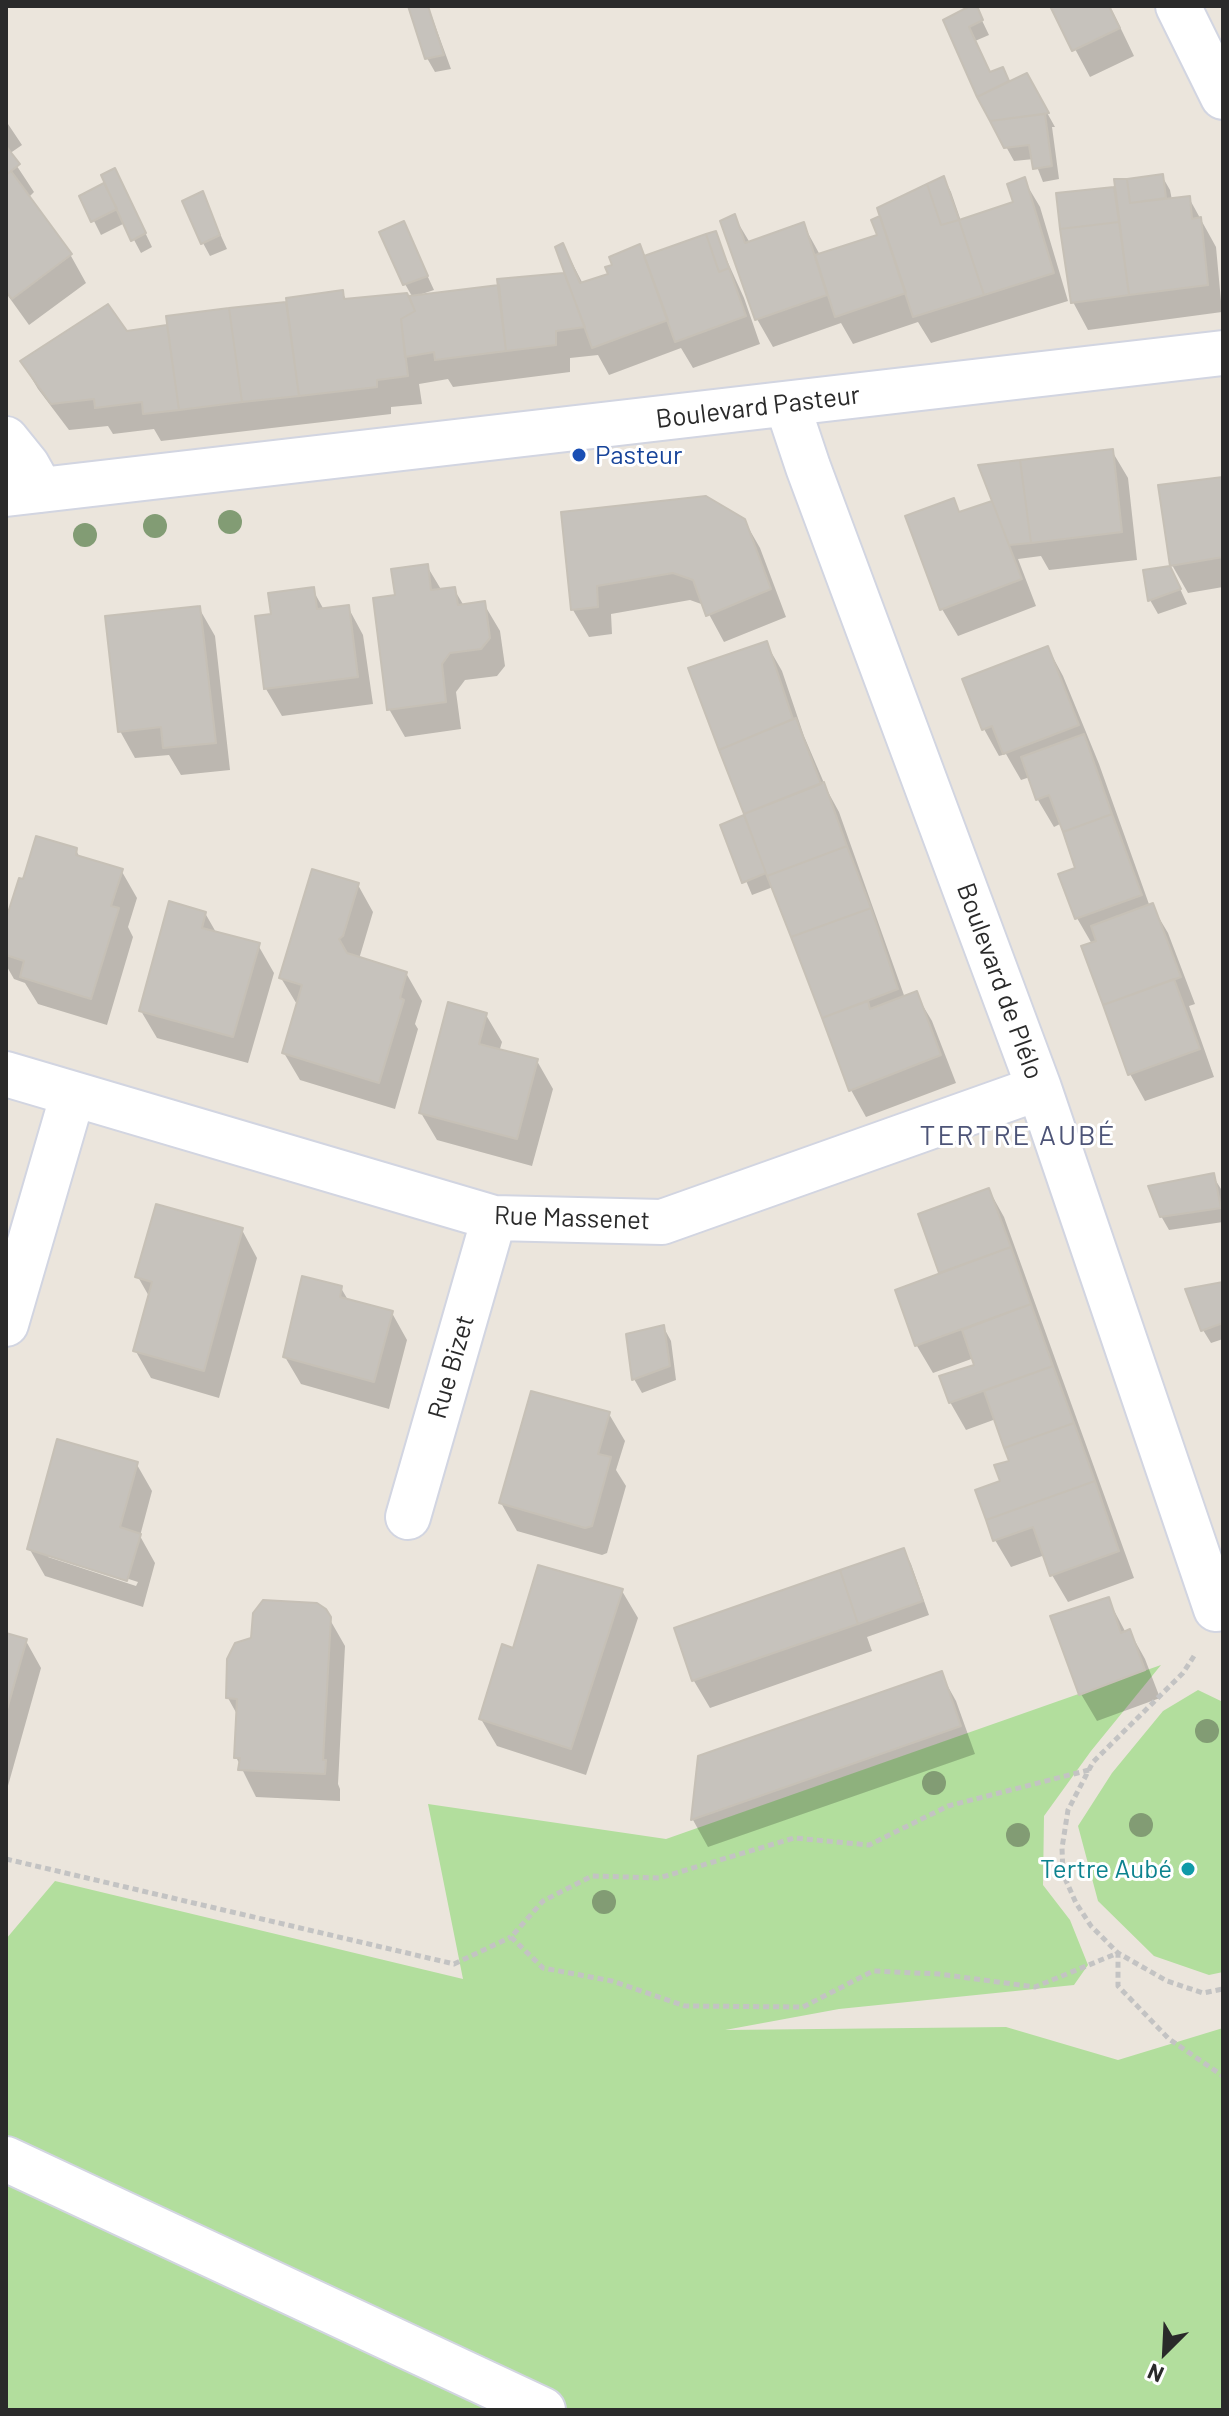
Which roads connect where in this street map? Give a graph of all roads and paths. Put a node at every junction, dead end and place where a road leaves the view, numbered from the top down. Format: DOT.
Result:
graph roads {
  1 [pos="1178,6"];
  2 [pos="1223,97"];
  3 [pos="1223,353"];
  4 [pos="787,404"];
  5 [pos="6,439"];
  6 [pos="23,492"];
  7 [pos="6,1074"];
  8 [pos="1039,1088"];
  9 [pos="73,1094"];
  10 [pos="494,1218"];
  11 [pos="6,1324"];
  12 [pos="408,1517"];
  13 [pos="1216,1609"];
  14 [pos="1197,1650"];
  15 [pos="1089,1770"];
  16 [pos="6,1859"];
  17 [pos="511,1937"];
  18 [pos="1118,1953"];
  19 [pos="1223,1989"];
  20 [pos="1223,2076"];
  21 [pos="6,2159"];
  22 [pos="543,2410"];
  1 -- 2 [label="street"];
  3 -- 4 [label="street, Boulevard Pasteur"];
  4 -- 6 [label="street, Boulevard Pasteur"];
  4 -- 8 [label="street, Boulevard de Plélo"];
  5 -- 6 [label="street"];
  7 -- 9 [label="street, Rue Massenet"];
  8 -- 10 [label="street, Rue Massenet"];
  8 -- 13 [label="street, Boulevard de Plélo"];
  9 -- 10 [label="street, Rue Massenet"];
  9 -- 11 [label="street"];
  10 -- 12 [label="street, Rue Bizet"];
  14 -- 15 [label="path"];
  15 -- 17 [label="path"];
  15 -- 18 [label="path"];
  16 -- 17 [label="path"];
  17 -- 18 [label="path"];
  18 -- 19 [label="path"];
  18 -- 20 [label="path"];
  21 -- 22 [label="street"];
}
